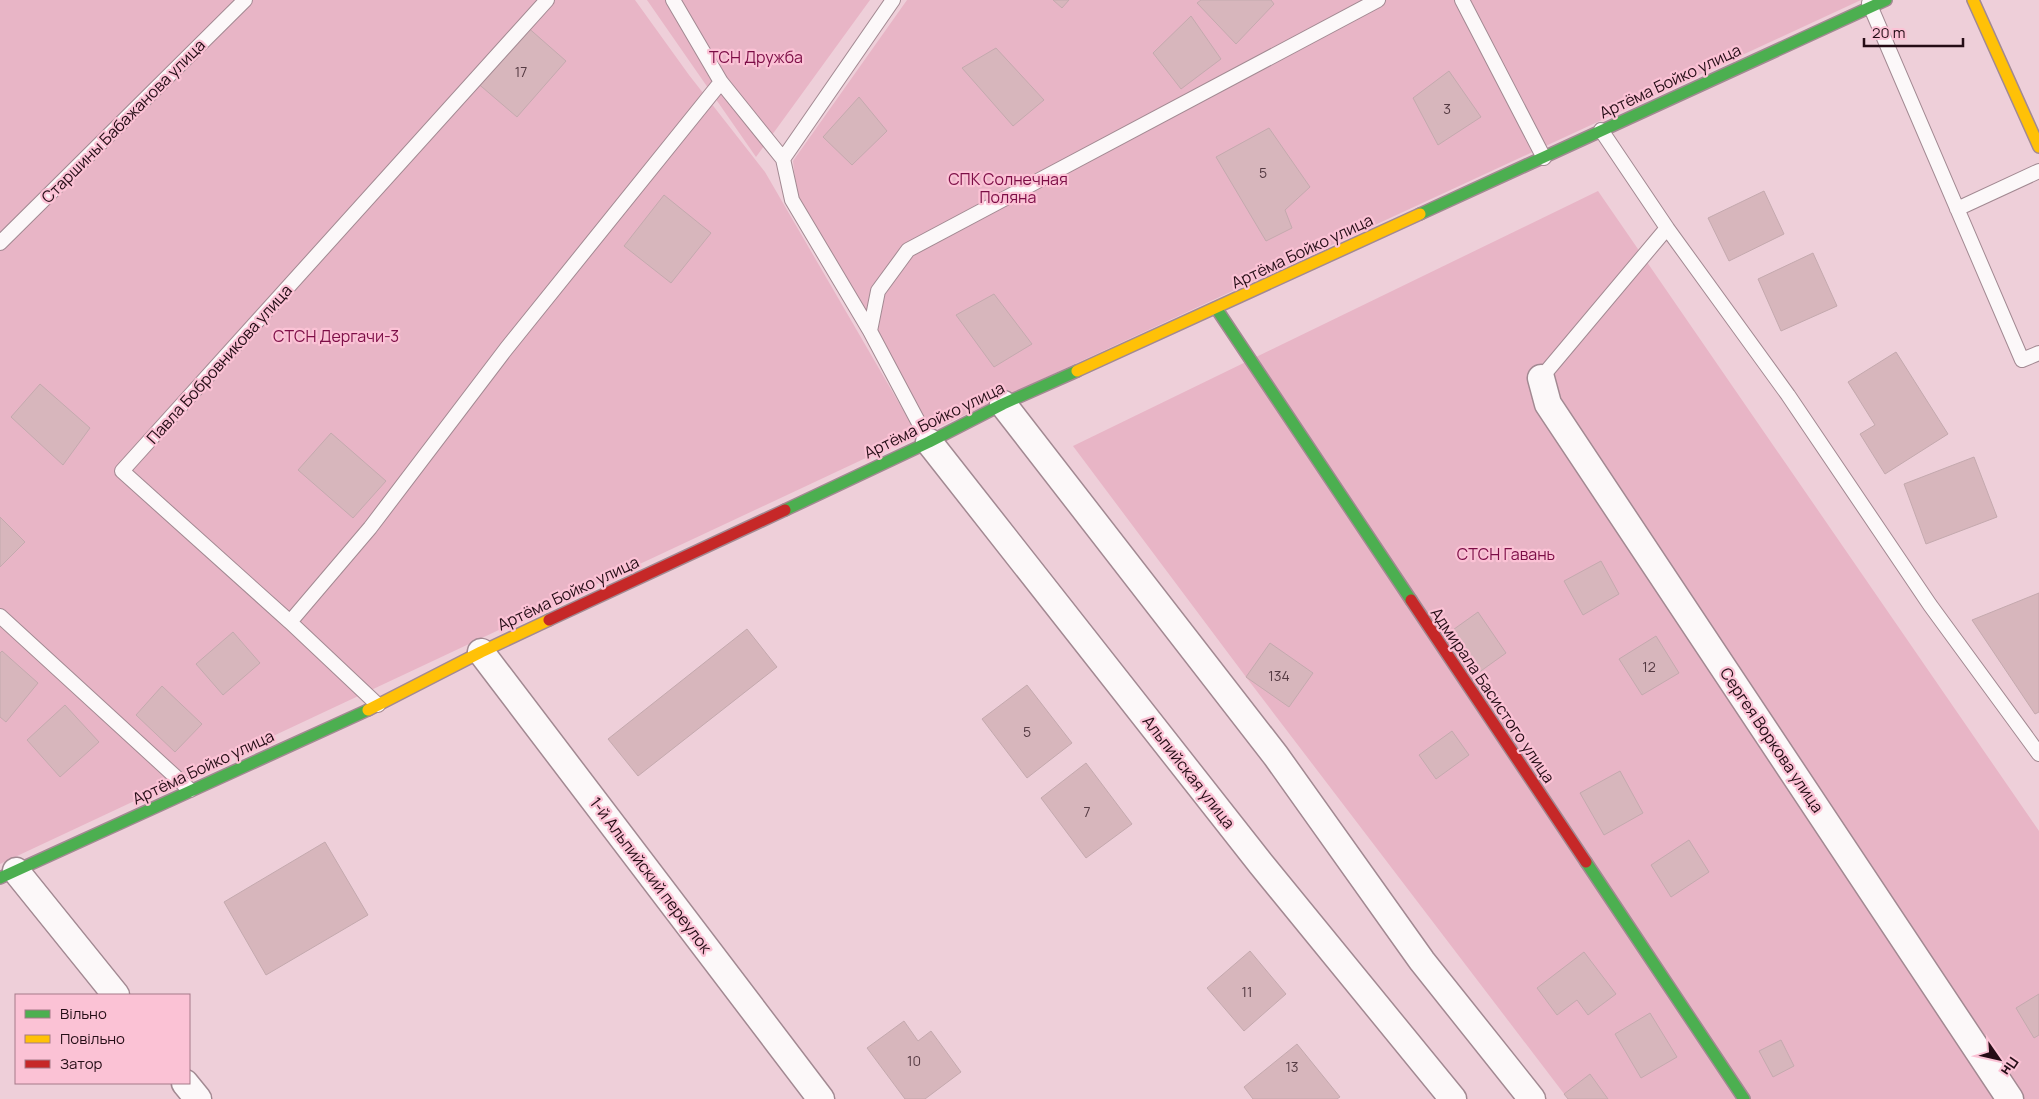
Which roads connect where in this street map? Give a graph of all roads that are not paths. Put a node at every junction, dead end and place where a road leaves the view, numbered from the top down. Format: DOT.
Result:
graph roads {
  1 [pos="245,0"];
  2 [pos="547,0"];
  3 [pos="673,0"];
  4 [pos="893,0"];
  5 [pos="1378,0"];
  6 [pos="1462,0"];
  7 [pos="1886,0"];
  8 [pos="1974,0"];
  9 [pos="1869,4"];
  10 [pos="721,82"];
  11 [pos="1601,130"];
  12 [pos="2039,147"];
  13 [pos="1544,158"];
  14 [pos="783,159"];
  15 [pos="2039,172"];
  16 [pos="1957,208"];
  17 [pos="1667,228"];
  18 [pos="0,243"];
  19 [pos="1216,308"];
  20 [pos="870,331"];
  21 [pos="2039,353"];
  22 [pos="1541,378"];
  23 [pos="1003,404"];
  24 [pos="930,442"];
  25 [pos="0,616"];
  26 [pos="290,622"];
  27 [pos="480,652"];
  28 [pos="378,705"];
  29 [pos="2039,754"];
  30 [pos="190,790"];
  31 [pos="8,874"];
  32 [pos="115,994"];
  33 [pos="186,1084"];
  34 [pos="198,1099"];
  35 [pos="822,1099"];
  36 [pos="1453,1099"];
  37 [pos="1532,1099"];
  38 [pos="1744,1099"];
  39 [pos="2010,1099"];
  1 -- 18 [label="lane, Старшины Бабажанова улица"];
  2 -- 26 [label="lane, Павла Бобровникова улица"];
  3 -- 10 [label="lane"];
  4 -- 14 [label="lane"];
  5 -- 20 [label="lane"];
  6 -- 13 [label="lane"];
  7 -- 9 [label="main road, Артёма Бойко улица"];
  8 -- 12 [label="main road"];
  9 -- 11 [label="main road, Артёма Бойко улица"];
  9 -- 16 [label="lane"];
  10 -- 14 [label="lane"];
  10 -- 26 [label="lane"];
  11 -- 13 [label="main road, Артёма Бойко улица"];
  11 -- 17 [label="lane"];
  13 -- 19 [label="main road, Артёма Бойко улица"];
  14 -- 20 [label="lane"];
  15 -- 16 [label="lane"];
  16 -- 21 [label="lane"];
  17 -- 22 [label="lane"];
  17 -- 29 [label="lane"];
  19 -- 23 [label="main road, Артёма Бойко улица"];
  19 -- 38 [label="main road, Адмирала Басистого улица"];
  20 -- 24 [label="lane"];
  22 -- 39 [label="street, Сергея Воркова улица"];
  23 -- 24 [label="main road, Артёма Бойко улица"];
  23 -- 37 [label="street"];
  24 -- 27 [label="main road, Артёма Бойко улица"];
  24 -- 36 [label="street, Альпийская улица"];
  25 -- 30 [label="lane"];
  26 -- 28 [label="lane, Павла Бобровникова улица"];
  27 -- 28 [label="main road, Артёма Бойко улица"];
  27 -- 35 [label="street, 1-й Альпийский переулок"];
  28 -- 30 [label="main road, Артёма Бойко улица"];
  30 -- 31 [label="main road, Артёма Бойко улица"];
  31 -- 32 [label="street"];
  33 -- 34 [label="street"];
}
